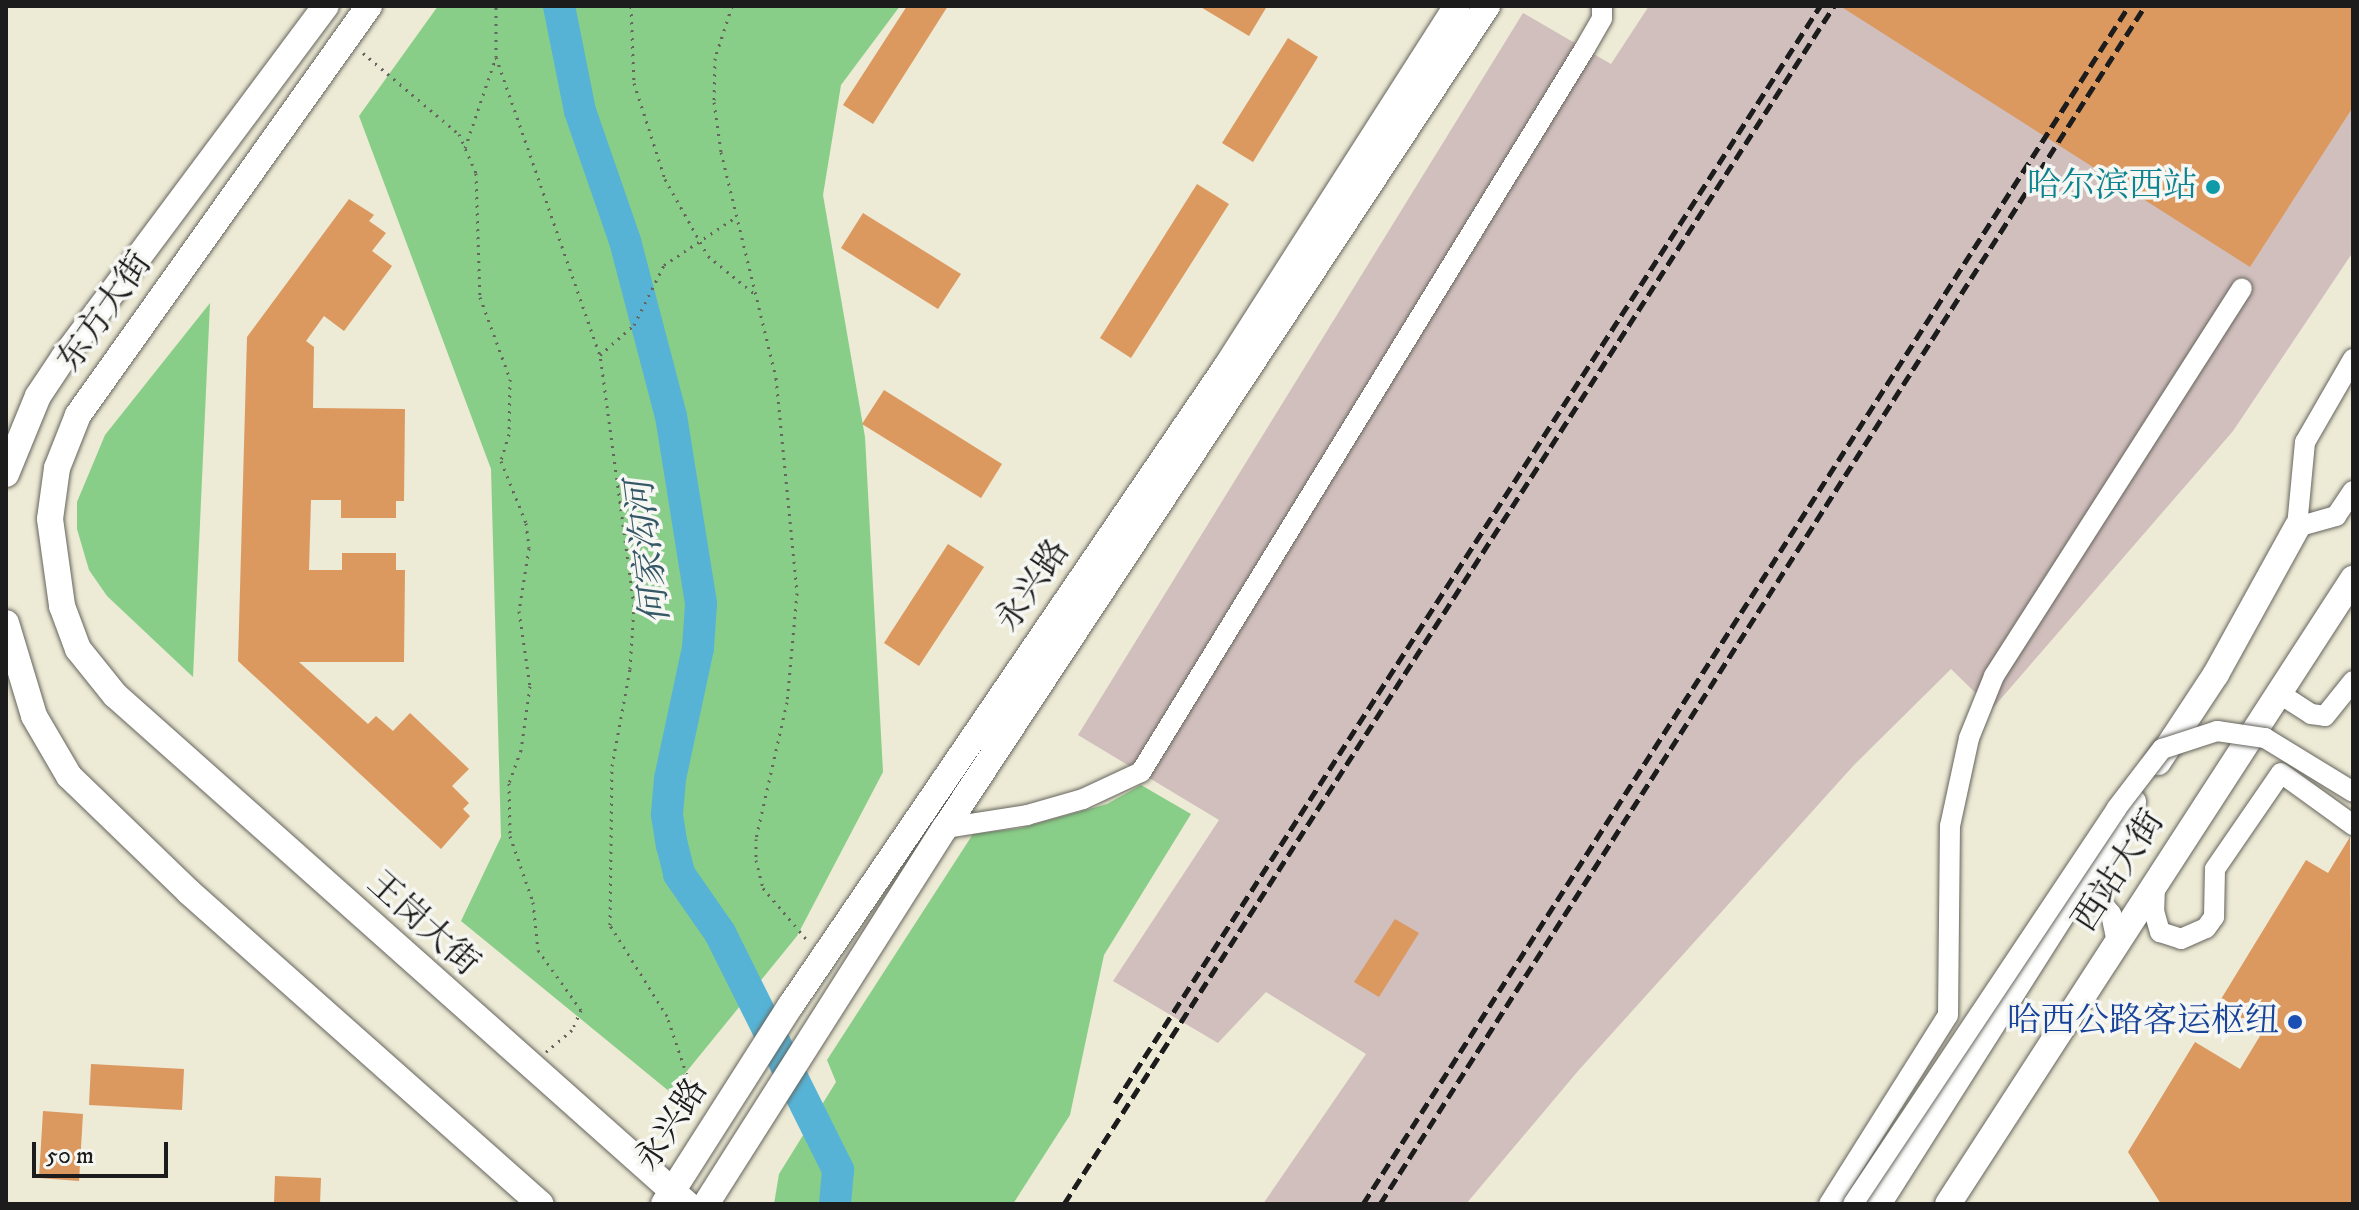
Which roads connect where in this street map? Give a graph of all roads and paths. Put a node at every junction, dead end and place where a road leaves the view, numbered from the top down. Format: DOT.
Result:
graph roads {
  1 [pos="326,6"];
  2 [pos="369,6"];
  3 [pos="496,6"];
  4 [pos="631,6"];
  5 [pos="732,6"];
  6 [pos="1457,6"];
  7 [pos="1487,6"];
  8 [pos="1602,6"];
  9 [pos="345,38"];
  10 [pos="496,57"];
  11 [pos="465,148"];
  12 [pos="736,217"];
  13 [pos="697,241"];
  14 [pos="2242,288"];
  15 [pos="756,295"];
  16 [pos="600,355"];
  17 [pos="2353,359"];
  18 [pos="6,474"];
  19 [pos="2353,491"];
  20 [pos="2297,527"];
  21 [pos="2353,579"];
  22 [pos="6,623"];
  23 [pos="2353,681"];
  24 [pos="2277,692"];
  25 [pos="115,695"];
  26 [pos="2353,792"];
  27 [pos="2353,825"];
  28 [pos="945,828"];
  29 [pos="2156,882"];
  30 [pos="2061,911"];
  31 [pos="2117,942"];
  32 [pos="813,946"];
  33 [pos="528,1067"];
  34 [pos="692,1090"];
  35 [pos="674,1200"];
  36 [pos="541,1204"];
  37 [pos="706,1204"];
  38 [pos="1829,1204"];
  39 [pos="1853,1204"];
  40 [pos="1878,1204"];
  41 [pos="1948,1204"];
  1 -- 18 [label="main road, 东方大街"];
  2 -- 9 [label="main road, 东方大街"];
  3 -- 10 [label="path"];
  4 -- 13 [label="path"];
  5 -- 12 [label="path"];
  6 -- 35 [label="main road, 永兴路"];
  7 -- 28 [label="main road, 永兴路"];
  8 -- 28 [label="lane"];
  9 -- 11 [label="path"];
  9 -- 25 [label="main road, 东方大街"];
  10 -- 11 [label="path"];
  10 -- 16 [label="path"];
  11 -- 33 [label="path"];
  12 -- 13 [label="path"];
  12 -- 15 [label="path"];
  13 -- 15 [label="path"];
  13 -- 16 [label="path"];
  14 -- 38 [label="lane"];
  15 -- 32 [label="path"];
  16 -- 34 [label="path"];
  17 -- 20 [label="lane"];
  19 -- 20 [label="lane"];
  20 -- 30 [label="main road, 西站大街"];
  21 -- 24 [label="main road, 西站大街"];
  22 -- 36 [label="main road"];
  23 -- 24 [label="lane"];
  24 -- 29 [label="main road, 西站大街"];
  25 -- 33 [label="main road, 王岗大街"];
  26 -- 39 [label="lane, bridge"];
  27 -- 29 [label="lane"];
  28 -- 37 [label="main road, 永兴路"];
  29 -- 31 [label="main road, 西站大街"];
  30 -- 31 [label="lane"];
  30 -- 40 [label="main road, 西站大街"];
  31 -- 41 [label="main road, 西站大街"];
  33 -- 35 [label="main road, 王岗大街"];
}
